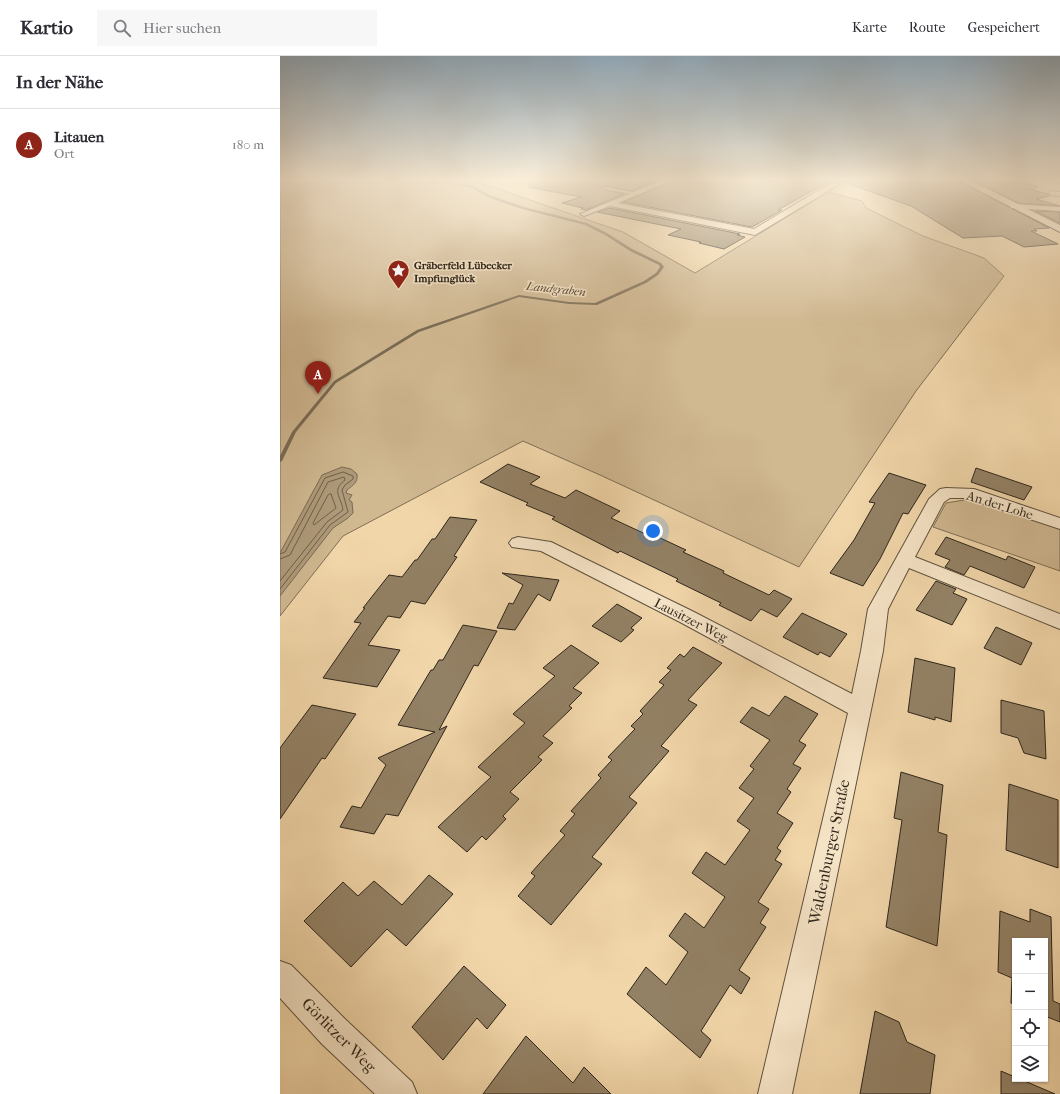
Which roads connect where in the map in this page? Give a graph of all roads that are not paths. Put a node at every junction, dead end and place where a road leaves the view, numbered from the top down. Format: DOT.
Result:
graph roads {
  1 [pos="726,226"];
  2 [pos="764,226"];
  3 [pos="1060,524"];
  4 [pos="518,543"];
  5 [pos="904,559"];
  6 [pos="878,609"];
  7 [pos="1060,622"];
  8 [pos="860,709"];
  9 [pos="280,976"];
  10 [pos="400,1094"];
  11 [pos="775,1094"];
  1 -- 2 [label="street"];
  3 -- 5 [label="street, An der Lohe"];
  4 -- 8 [label="street, Lausitzer Weg"];
  5 -- 6 [label="street, An der Lohe"];
  5 -- 7 [label="street"];
  6 -- 8 [label="street, Waldenburger Straße"];
  8 -- 11 [label="street, Waldenburger Straße"];
  9 -- 10 [label="street, Görlitzer Weg"];
}
